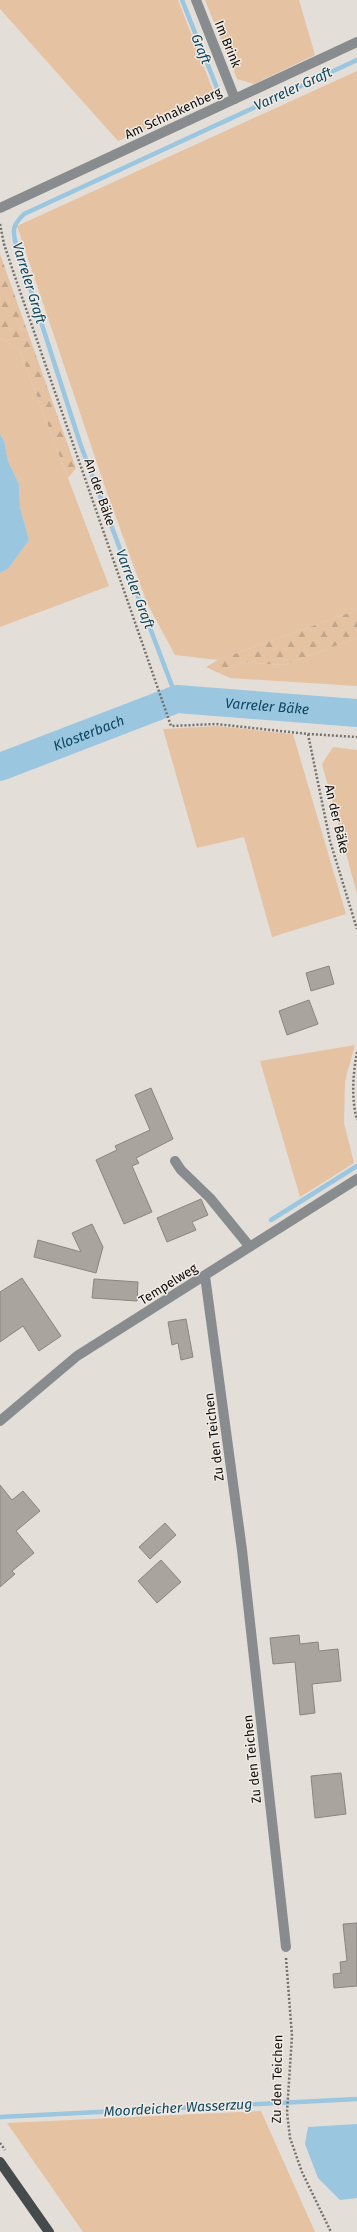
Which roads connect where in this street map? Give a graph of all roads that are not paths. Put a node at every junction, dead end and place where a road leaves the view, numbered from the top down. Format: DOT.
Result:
graph roads {
  1 [pos="196,0"];
  2 [pos="357,42"];
  3 [pos="236,98"];
  4 [pos="0,208"];
  5 [pos="176,1161"];
  6 [pos="357,1179"];
  7 [pos="250,1247"];
  8 [pos="205,1276"];
  9 [pos="0,1421"];
  10 [pos="286,1947"];
  11 [pos="0,2162"];
  12 [pos="49,2232"];
  1 -- 3 [label="street, Im Brink"];
  2 -- 3 [label="street, Am Schnakenberg"];
  3 -- 4 [label="street, Am Schnakenberg"];
  5 -- 7 [label="street"];
  6 -- 7 [label="street, Tempelweg"];
  7 -- 8 [label="street, Tempelweg"];
  8 -- 9 [label="street, Tempelweg"];
  8 -- 10 [label="street, Zu den Teichen"];
  11 -- 12 [label="main road"];
}
